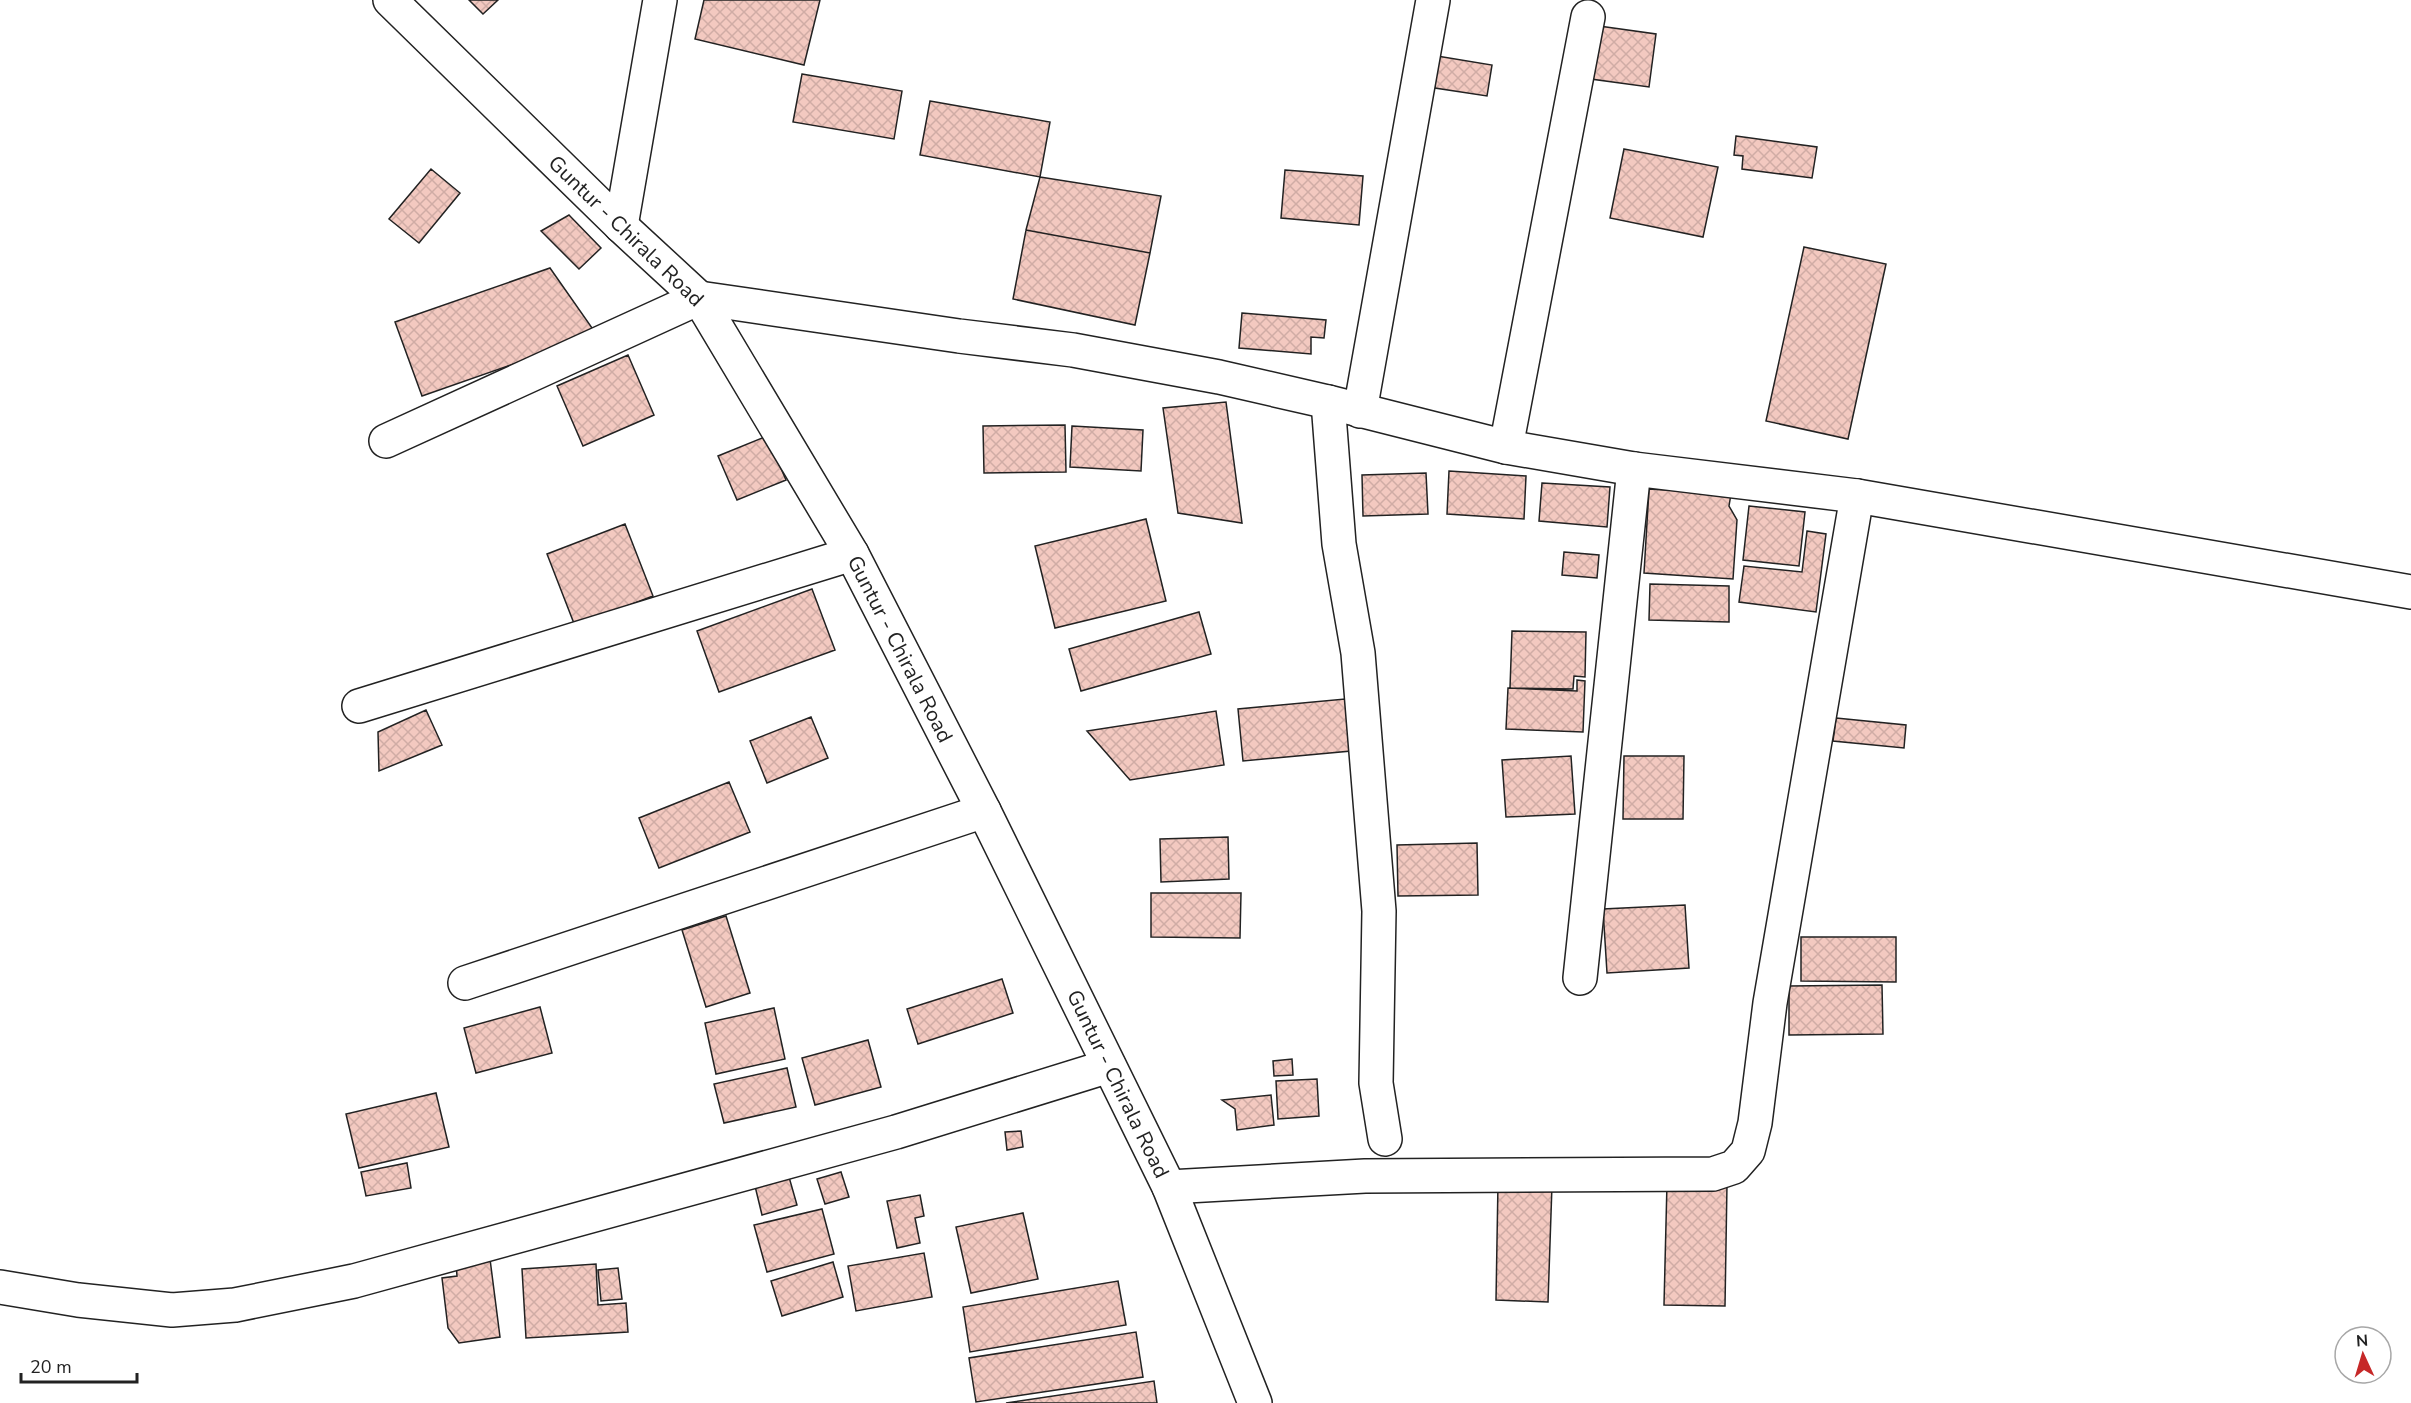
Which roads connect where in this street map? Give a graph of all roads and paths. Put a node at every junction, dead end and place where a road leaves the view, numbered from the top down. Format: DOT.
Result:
graph roads {
  1 [pos="390,0"];
  2 [pos="660,0"];
  3 [pos="1433,0"];
  4 [pos="1588,17"];
  5 [pos="621,226"];
  6 [pos="699,298"];
  7 [pos="1328,402"];
  8 [pos="1360,411"];
  9 [pos="386,441"];
  10 [pos="1506,447"];
  11 [pos="1634,469"];
  12 [pos="1857,496"];
  13 [pos="852,554"];
  14 [pos="2411,592"];
  15 [pos="359,706"];
  16 [pos="984,811"];
  17 [pos="1580,978"];
  18 [pos="465,983"];
  19 [pos="1109,1066"];
  20 [pos="1385,1139"];
  21 [pos="1168,1187"];
  22 [pos="0,1287"];
  23 [pos="1255,1403"];
  1 -- 5 [label="street, Guntur - Chirala Road"];
  2 -- 5 [label="street"];
  3 -- 8 [label="street"];
  4 -- 10 [label="street"];
  5 -- 6 [label="street, Guntur - Chirala Road"];
  6 -- 7 [label="street"];
  6 -- 9 [label="street"];
  6 -- 13 [label="street, Guntur - Chirala Road"];
  7 -- 8 [label="street"];
  7 -- 20 [label="street"];
  8 -- 10 [label="street"];
  10 -- 11 [label="street"];
  11 -- 12 [label="street"];
  11 -- 17 [label="street"];
  12 -- 14 [label="street"];
  12 -- 21 [label="street"];
  13 -- 15 [label="street"];
  13 -- 16 [label="street, Guntur - Chirala Road"];
  16 -- 18 [label="street"];
  16 -- 19 [label="street, Guntur - Chirala Road"];
  19 -- 21 [label="street, Guntur - Chirala Road"];
  19 -- 22 [label="street"];
  21 -- 23 [label="street, Guntur - Chirala Road"];
}
